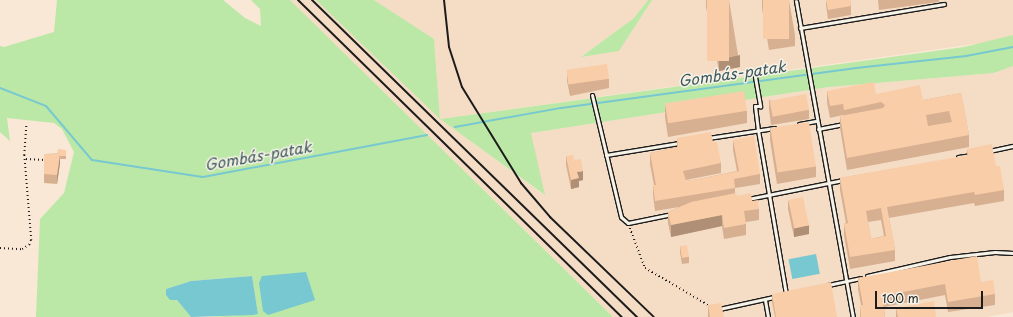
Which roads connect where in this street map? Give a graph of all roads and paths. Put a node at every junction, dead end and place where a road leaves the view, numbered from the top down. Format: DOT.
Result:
graph roads {
  1 [pos="796,1"];
  2 [pos="944,4"];
  3 [pos="800,28"];
  4 [pos="754,71"];
  5 [pos="592,95"];
  6 [pos="816,121"];
  7 [pos="849,123"];
  8 [pos="794,124"];
  9 [pos="26,126"];
  10 [pos="780,127"];
  11 [pos="758,130"];
  12 [pos="818,130"];
  13 [pos="705,139"];
  14 [pos="682,143"];
  15 [pos="1013,146"];
  16 [pos="982,152"];
  17 [pos="974,154"];
  18 [pos="606,155"];
  19 [pos="951,158"];
  20 [pos="26,159"];
  21 [pos="47,160"];
  22 [pos="851,178"];
  23 [pos="828,183"];
  24 [pos="770,194"];
  25 [pos="740,200"];
  26 [pos="680,212"];
  27 [pos="628,223"];
  28 [pos="0,249"];
  29 [pos="1013,253"];
  30 [pos="848,281"];
  31 [pos="825,285"];
  32 [pos="794,292"];
  33 [pos="786,293"];
  34 [pos="765,300"];
  35 [pos="715,309"];
  36 [pos="768,317"];
  37 [pos="853,317"];
  1 -- 3 [label="lane"];
  2 -- 3 [label="lane"];
  3 -- 6 [label="lane"];
  4 -- 11 [label="lane"];
  5 -- 18 [label="lane"];
  6 -- 8 [label="lane"];
  6 -- 12 [label="lane"];
  7 -- 12 [label="lane"];
  9 -- 20 [label="path"];
  10 -- 11 [label="lane"];
  11 -- 13 [label="lane"];
  11 -- 24 [label="lane"];
  12 -- 23 [label="lane"];
  14 -- 18 [label="lane"];
  15 -- 16 [label="lane"];
  17 -- 19 [label="lane"];
  18 -- 27 [label="lane"];
  20 -- 21 [label="path"];
  20 -- 28 [label="path"];
  22 -- 23 [label="lane"];
  23 -- 24 [label="lane"];
  23 -- 30 [label="lane"];
  24 -- 25 [label="lane"];
  24 -- 33 [label="lane"];
  26 -- 27 [label="lane"];
  27 -- 35 [label="path"];
  29 -- 30 [label="lane"];
  30 -- 31 [label="lane"];
  30 -- 37 [label="lane"];
  32 -- 33 [label="lane"];
  33 -- 34 [label="lane"];
  34 -- 35 [label="lane"];
  34 -- 36 [label="lane"];
}
